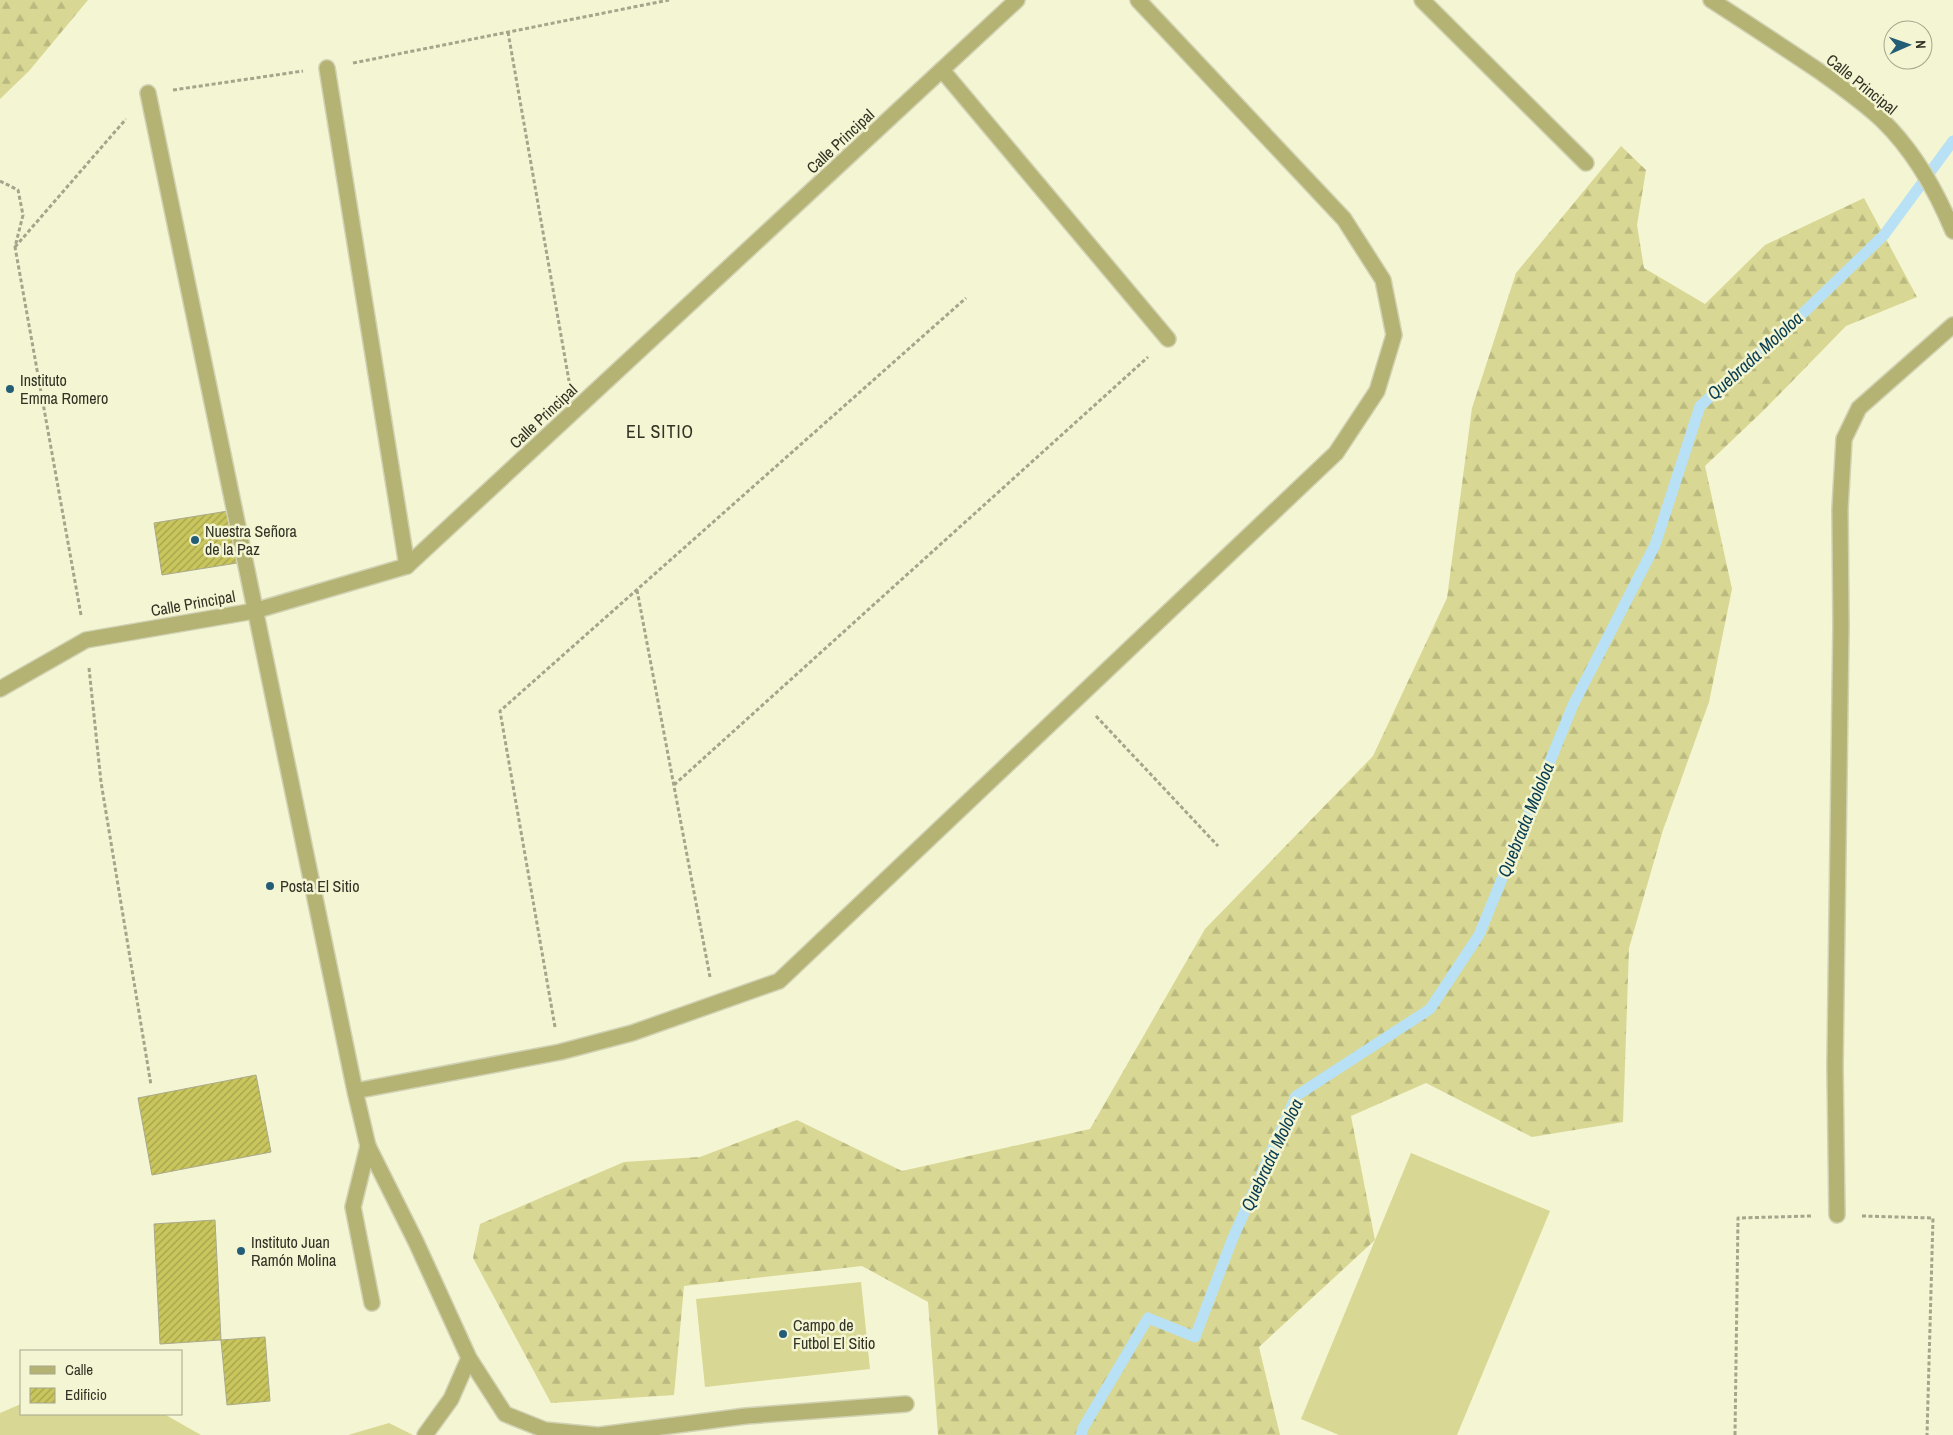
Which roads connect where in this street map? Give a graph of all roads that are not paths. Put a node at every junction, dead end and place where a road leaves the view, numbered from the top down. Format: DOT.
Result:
graph roads {
  1 [pos="1017,0"];
  2 [pos="1138,0"];
  3 [pos="1422,0"];
  4 [pos="1711,0"];
  5 [pos="327,68"];
  6 [pos="942,70"];
  7 [pos="148,93"];
  8 [pos="1586,163"];
  9 [pos="1953,231"];
  10 [pos="1953,325"];
  11 [pos="1168,339"];
  12 [pos="406,566"];
  13 [pos="254,611"];
  14 [pos="0,689"];
  15 [pos="355,1091"];
  16 [pos="368,1146"];
  17 [pos="1838,1215"];
  18 [pos="372,1303"];
  19 [pos="469,1358"];
  20 [pos="906,1404"];
  21 [pos="425,1435"];
  22 [pos="598,1435"];
  1 -- 6 [label="street, Calle Principal"];
  2 -- 15 [label="street"];
  3 -- 8 [label="street"];
  4 -- 9 [label="street, Calle Principal"];
  5 -- 12 [label="street"];
  6 -- 11 [label="street"];
  6 -- 12 [label="street, Calle Principal"];
  7 -- 13 [label="street"];
  10 -- 17 [label="street"];
  12 -- 13 [label="street, Calle Principal"];
  13 -- 14 [label="street, Calle Principal"];
  13 -- 15 [label="street"];
  15 -- 16 [label="street"];
  16 -- 18 [label="street"];
  16 -- 19 [label="street"];
  19 -- 21 [label="street"];
  19 -- 22 [label="street"];
  20 -- 22 [label="street"];
}
